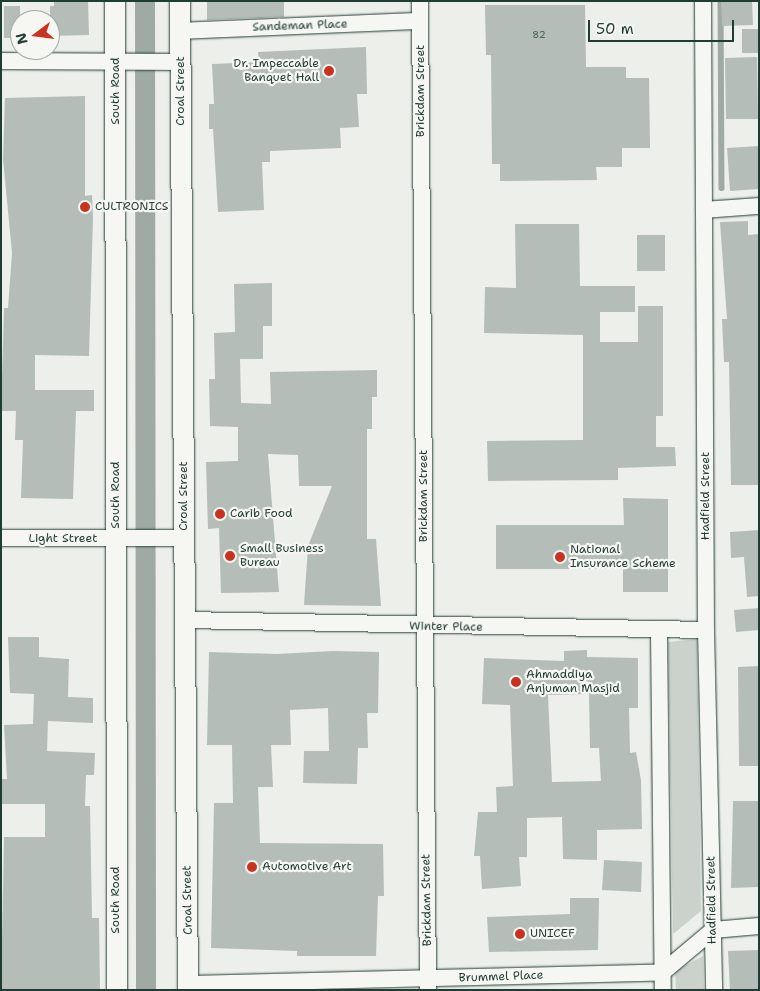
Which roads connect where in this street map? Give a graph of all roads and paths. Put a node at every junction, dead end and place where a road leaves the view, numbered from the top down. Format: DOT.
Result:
graph roads {
  1 [pos="116,1"];
  2 [pos="180,1"];
  3 [pos="420,1"];
  4 [pos="703,1"];
  5 [pos="420,21"];
  6 [pos="180,31"];
  7 [pos="118,60"];
  8 [pos="1,61"];
  9 [pos="180,62"];
  10 [pos="759,206"];
  11 [pos="704,210"];
  12 [pos="1,538"];
  13 [pos="184,538"];
  14 [pos="120,539"];
  15 [pos="185,620"];
  16 [pos="425,626"];
  17 [pos="706,630"];
  18 [pos="659,631"];
  19 [pos="759,926"];
  20 [pos="713,930"];
  21 [pos="663,972"];
  22 [pos="428,984"];
  23 [pos="188,987"];
  24 [pos="116,990"];
  25 [pos="663,990"];
  26 [pos="714,990"];
  1 -- 7 [label="street, South Road"];
  2 -- 6 [label="street, Croal Street"];
  3 -- 5 [label="street, Brickdam Street"];
  4 -- 11 [label="street, Hadfield Street"];
  5 -- 6 [label="street, Sandeman Place"];
  5 -- 16 [label="street, Brickdam Street"];
  6 -- 9 [label="street, Croal Street"];
  7 -- 8 [label="street"];
  7 -- 9 [label="street"];
  7 -- 14 [label="street, South Road"];
  9 -- 13 [label="street, Croal Street"];
  10 -- 11 [label="street"];
  11 -- 17 [label="street, Hadfield Street"];
  12 -- 14 [label="street, Light Street"];
  13 -- 14 [label="street, Light Street"];
  13 -- 15 [label="street, Croal Street"];
  14 -- 24 [label="street, South Road"];
  15 -- 16 [label="street, Winter Place"];
  15 -- 23 [label="street, Croal Street"];
  16 -- 18 [label="street, Winter Place"];
  16 -- 22 [label="street, Brickdam Street"];
  17 -- 18 [label="street, Winter Place"];
  17 -- 20 [label="street, Hadfield Street"];
  18 -- 21 [label="street"];
  19 -- 20 [label="street"];
  20 -- 21 [label="street"];
  20 -- 26 [label="street, Hadfield Street"];
  21 -- 22 [label="street, Brummel Place"];
  21 -- 25 [label="street"];
  22 -- 23 [label="street, Brummel Place"];
}
